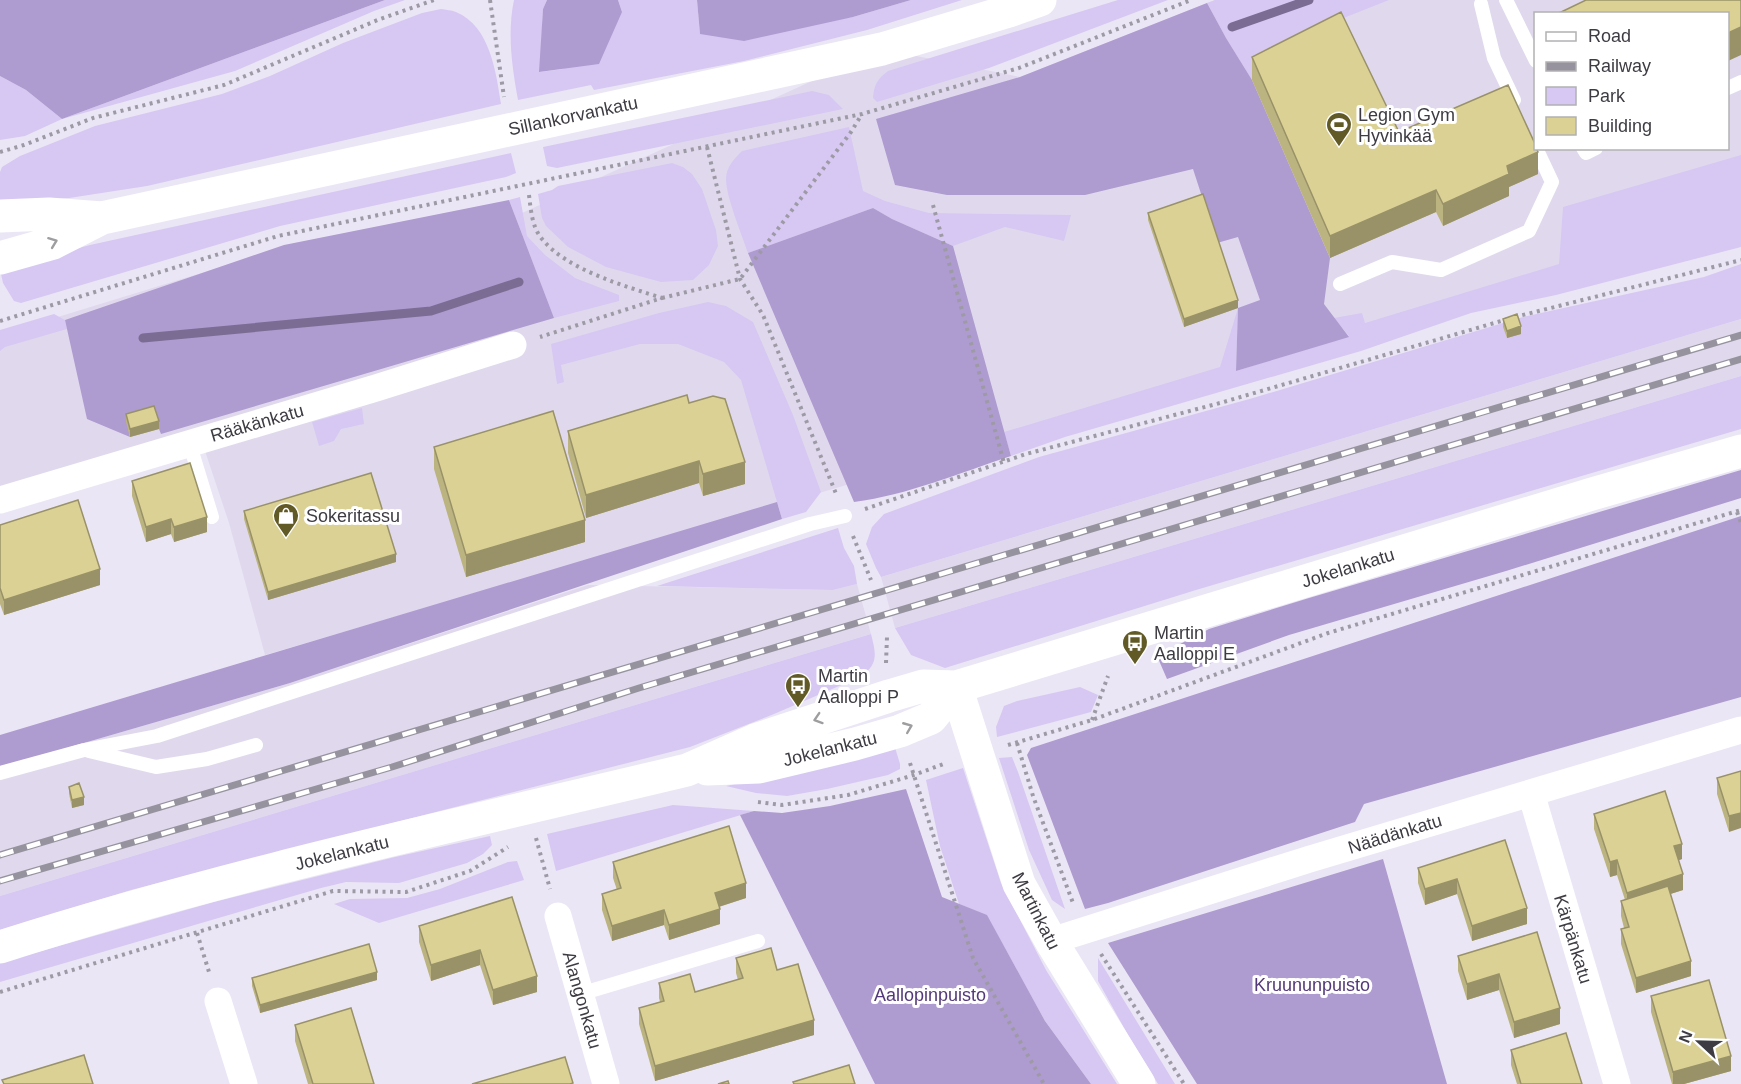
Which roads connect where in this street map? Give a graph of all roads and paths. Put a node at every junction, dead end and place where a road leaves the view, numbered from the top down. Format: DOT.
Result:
graph roads {
  1 [pos="434,0"];
  2 [pos="490,0"];
  3 [pos="1040,0"];
  4 [pos="1191,0"];
  5 [pos="1506,0"];
  6 [pos="1481,4"];
  7 [pos="1534,57"];
  8 [pos="505,101"];
  9 [pos="1519,112"];
  10 [pos="862,114"];
  11 [pos="706,147"];
  12 [pos="1536,150"];
  13 [pos="0,152"];
  14 [pos="529,195"];
  15 [pos="933,205"];
  16 [pos="0,216"];
  17 [pos="102,218"];
  18 [pos="0,258"];
  19 [pos="1741,260"];
  20 [pos="740,279"];
  21 [pos="1340,284"];
  22 [pos="662,298"];
  23 [pos="0,321"];
  24 [pos="513,345"];
  25 [pos="189,442"];
  26 [pos="1741,451"];
  27 [pos="1004,463"];
  28 [pos="0,500"];
  29 [pos="1739,511"];
  30 [pos="845,516"];
  31 [pos="212,517"];
  32 [pos="1741,523"];
  33 [pos="871,580"];
  34 [pos="1109,674"];
  35 [pos="956,687"];
  36 [pos="1092,720"];
  37 [pos="1741,730"];
  38 [pos="1017,743"];
  39 [pos="256,745"];
  40 [pos="84,750"];
  41 [pos="0,773"];
  42 [pos="1531,793"];
  43 [pos="752,802"];
  44 [pos="533,829"];
  45 [pos="517,841"];
  46 [pos="558,916"];
  47 [pos="197,933"];
  48 [pos="758,941"];
  49 [pos="1051,941"];
  50 [pos="0,947"];
  51 [pos="0,992"];
  52 [pos="580,994"];
  53 [pos="218,1001"];
  54 [pos="244,1084"];
  55 [pos="606,1084"];
  56 [pos="1044,1084"];
  57 [pos="1139,1084"];
  58 [pos="1617,1084"];
  1 -- 13 [label="path"];
  2 -- 8 [label="path"];
  3 -- 17 [label="street, Sillankorvankatu"];
  4 -- 10 [label="path"];
  5 -- 7 [label="lane"];
  6 -- 9 [label="lane"];
  10 -- 11 [label="path"];
  10 -- 20 [label="path"];
  11 -- 20 [label="path"];
  11 -- 23 [label="path"];
  12 -- 21 [label="lane"];
  14 -- 22 [label="path"];
  15 -- 27 [label="path"];
  16 -- 17 [label="street, Sillankorvankatu"];
  18 -- 17 [label="street, Sillankorvankatu, one-way"];
  19 -- 27 [label="path"];
  20 -- 22 [label="path"];
  20 -- 30 [label="path"];
  22 -- 24 [label="path"];
  24 -- 25 [label="street, Rääkänkatu"];
  25 -- 28 [label="street, Rääkänkatu"];
  25 -- 31 [label="lane"];
  26 -- 35 [label="street, Jokelankatu"];
  27 -- 30 [label="path"];
  29 -- 32 [label="path"];
  29 -- 36 [label="path"];
  30 -- 33 [label="path"];
  30 -- 40 [label="lane"];
  34 -- 36 [label="path"];
  35 -- 49 [label="street, Martinkatu"];
  35 -- 50 [label="street, Jokelankatu"];
  36 -- 38 [label="path"];
  37 -- 42 [label="street, Näädänkatu"];
  39 -- 40 [label="lane"];
  40 -- 41 [label="lane"];
  42 -- 49 [label="street, Näädänkatu"];
  42 -- 58 [label="street, Kärpänkatu"];
  43 -- 56 [label="path"];
  44 -- 46 [label="path"];
  45 -- 47 [label="path"];
  46 -- 52 [label="street, Alangonkatu"];
  47 -- 51 [label="path"];
  47 -- 53 [label="path"];
  48 -- 52 [label="lane"];
  49 -- 57 [label="street, Martinkatu"];
  52 -- 55 [label="street, Alangonkatu"];
  53 -- 54 [label="street"];
}
